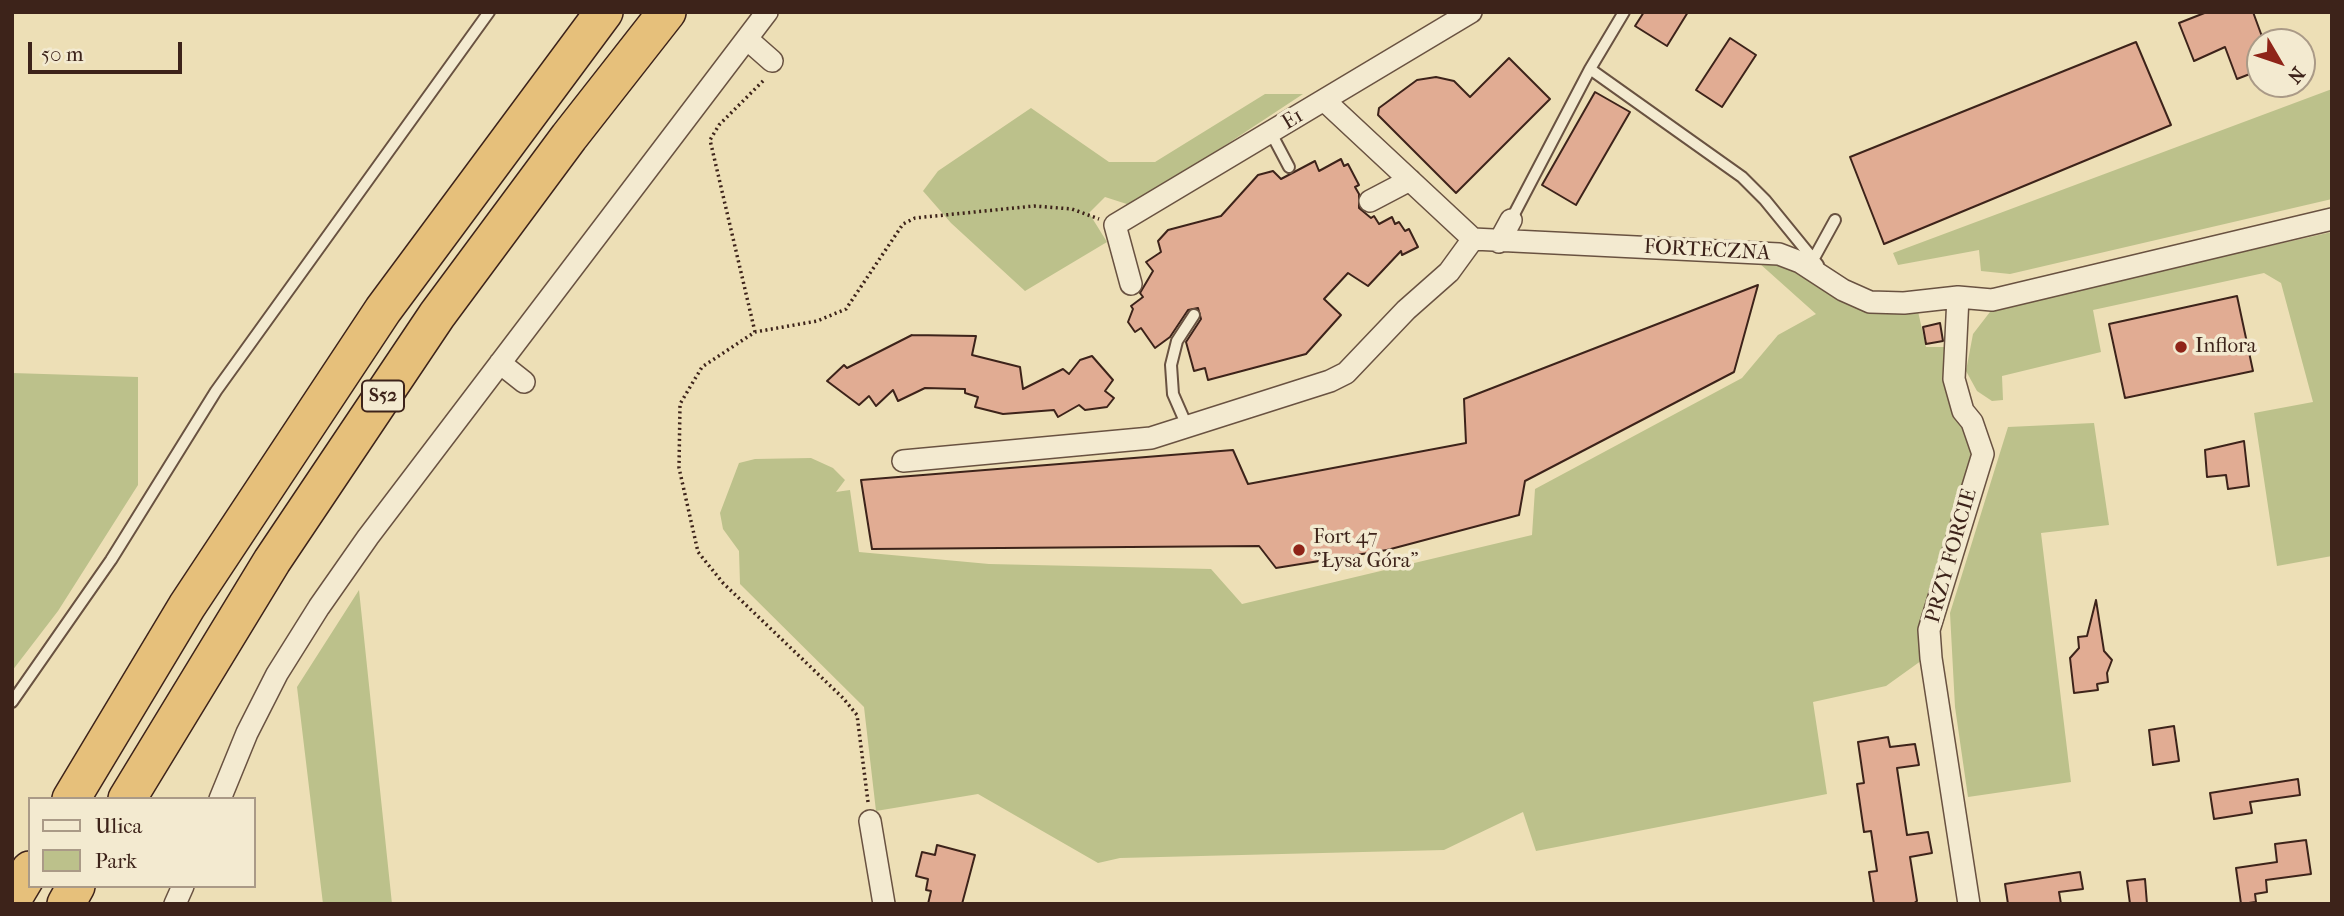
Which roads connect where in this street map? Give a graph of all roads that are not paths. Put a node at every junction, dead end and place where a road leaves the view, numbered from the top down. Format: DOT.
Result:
graph roads {
  1 [pos="489,12"];
  2 [pos="604,12"];
  3 [pos="667,12"];
  4 [pos="767,12"];
  5 [pos="1471,12"];
  6 [pos="1624,12"];
  7 [pos="747,39"];
  8 [pos="772,61"];
  9 [pos="1590,69"];
  10 [pos="1325,101"];
  11 [pos="1271,133"];
  12 [pos="1289,167"];
  13 [pos="1410,180"];
  14 [pos="1370,201"];
  15 [pos="2332,219"];
  16 [pos="1511,220"];
  17 [pos="1835,220"];
  18 [pos="1473,239"];
  19 [pos="1499,242"];
  20 [pos="1813,260"];
  21 [pos="1131,284"];
  22 [pos="1843,290"];
  23 [pos="1958,297"];
  24 [pos="1194,315"];
  25 [pos="500,363"];
  26 [pos="524,382"];
  27 [pos="1187,426"];
  28 [pos="903,461"];
  29 [pos="12,702"];
  30 [pos="72,797"];
  31 [pos="128,797"];
  32 [pos="221,797"];
  33 [pos="870,821"];
  34 [pos="28,873"];
  35 [pos="75,888"];
  36 [pos="182,888"];
  37 [pos="12,900"];
  38 [pos="66,904"];
  39 [pos="175,904"];
  40 [pos="884,904"];
  41 [pos="1969,904"];
  1 -- 29 [label="lane"];
  2 -- 30 [label="highway, S52"];
  3 -- 31 [label="highway, S52"];
  4 -- 7 [label="street"];
  5 -- 10 [label="street, E1"];
  6 -- 9 [label="lane"];
  7 -- 8 [label="street"];
  7 -- 25 [label="street"];
  9 -- 16 [label="lane"];
  9 -- 20 [label="lane"];
  10 -- 11 [label="street, E1"];
  10 -- 13 [label="street"];
  11 -- 12 [label="lane"];
  11 -- 21 [label="street, E1"];
  13 -- 14 [label="street"];
  13 -- 18 [label="street"];
  15 -- 23 [label="street, FORTECZNA"];
  16 -- 19 [label="street"];
  17 -- 20 [label="lane"];
  18 -- 19 [label="street, FORTECZNA"];
  18 -- 27 [label="street"];
  19 -- 22 [label="street, FORTECZNA"];
  20 -- 22 [label="lane"];
  22 -- 23 [label="street, FORTECZNA"];
  23 -- 41 [label="street, PRZY FORCIE"];
  24 -- 27 [label="lane"];
  25 -- 26 [label="street"];
  25 -- 32 [label="street"];
  27 -- 28 [label="street"];
  33 -- 40 [label="street"];
  34 -- 37 [label="highway"];
  35 -- 38 [label="highway"];
  36 -- 39 [label="street"];
}
